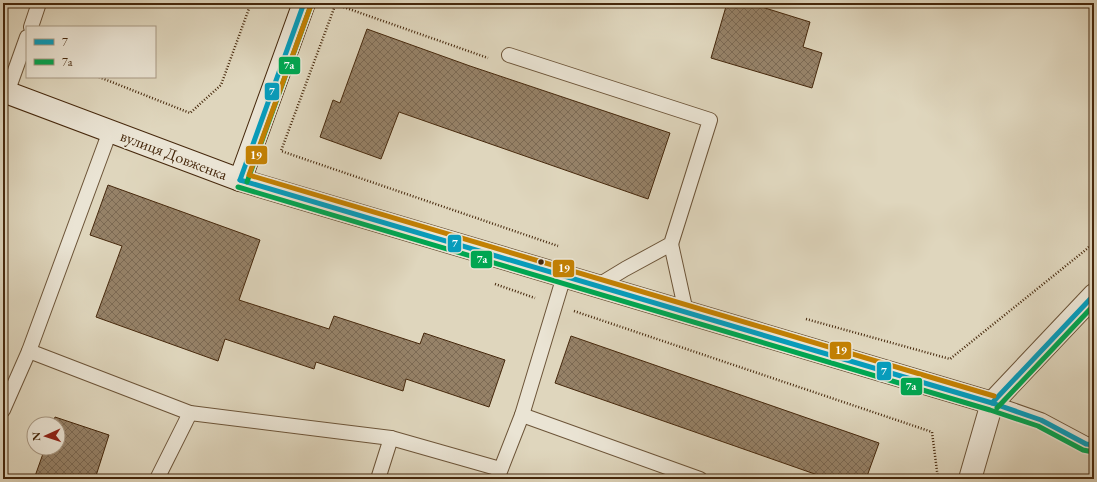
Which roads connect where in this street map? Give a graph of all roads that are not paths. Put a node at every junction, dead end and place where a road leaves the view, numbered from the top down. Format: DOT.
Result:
graph roads {
  1 [pos="39,3"];
  2 [pos="304,3"];
  3 [pos="31,26"];
  4 [pos="26,40"];
  5 [pos="509,55"];
  6 [pos="5,92"];
  7 [pos="110,131"];
  8 [pos="240,180"];
  9 [pos="671,244"];
  10 [pos="564,276"];
  11 [pos="597,286"];
  12 [pos="1094,295"];
  13 [pos="686,312"];
  14 [pos="28,351"];
  15 [pos="992,403"];
  16 [pos="3,410"];
  17 [pos="190,413"];
  18 [pos="522,415"];
  19 [pos="391,438"];
  20 [pos="1094,445"];
  21 [pos="499,474"];
  22 [pos="156,479"];
  23 [pos="378,479"];
  24 [pos="700,479"];
  25 [pos="970,479"];
  1 -- 3 [label="lane"];
  2 -- 8 [label="street"];
  4 -- 6 [label="lane"];
  5 -- 9 [label="lane"];
  6 -- 7 [label="street, вулиця Довженка"];
  7 -- 8 [label="street, вулиця Довженка"];
  7 -- 14 [label="lane"];
  8 -- 10 [label="street, вулиця Довженка"];
  9 -- 11 [label="lane"];
  9 -- 13 [label="lane"];
  10 -- 11 [label="street, вулиця Довженка"];
  10 -- 18 [label="lane"];
  11 -- 13 [label="street, вулиця Довженка"];
  12 -- 15 [label="street"];
  13 -- 15 [label="street, вулиця Довженка"];
  14 -- 16 [label="lane"];
  14 -- 17 [label="lane"];
  15 -- 20 [label="lane"];
  15 -- 25 [label="street"];
  17 -- 19 [label="lane"];
  17 -- 22 [label="lane"];
  18 -- 21 [label="lane"];
  18 -- 24 [label="lane"];
  19 -- 21 [label="lane"];
  19 -- 23 [label="lane"];
}
